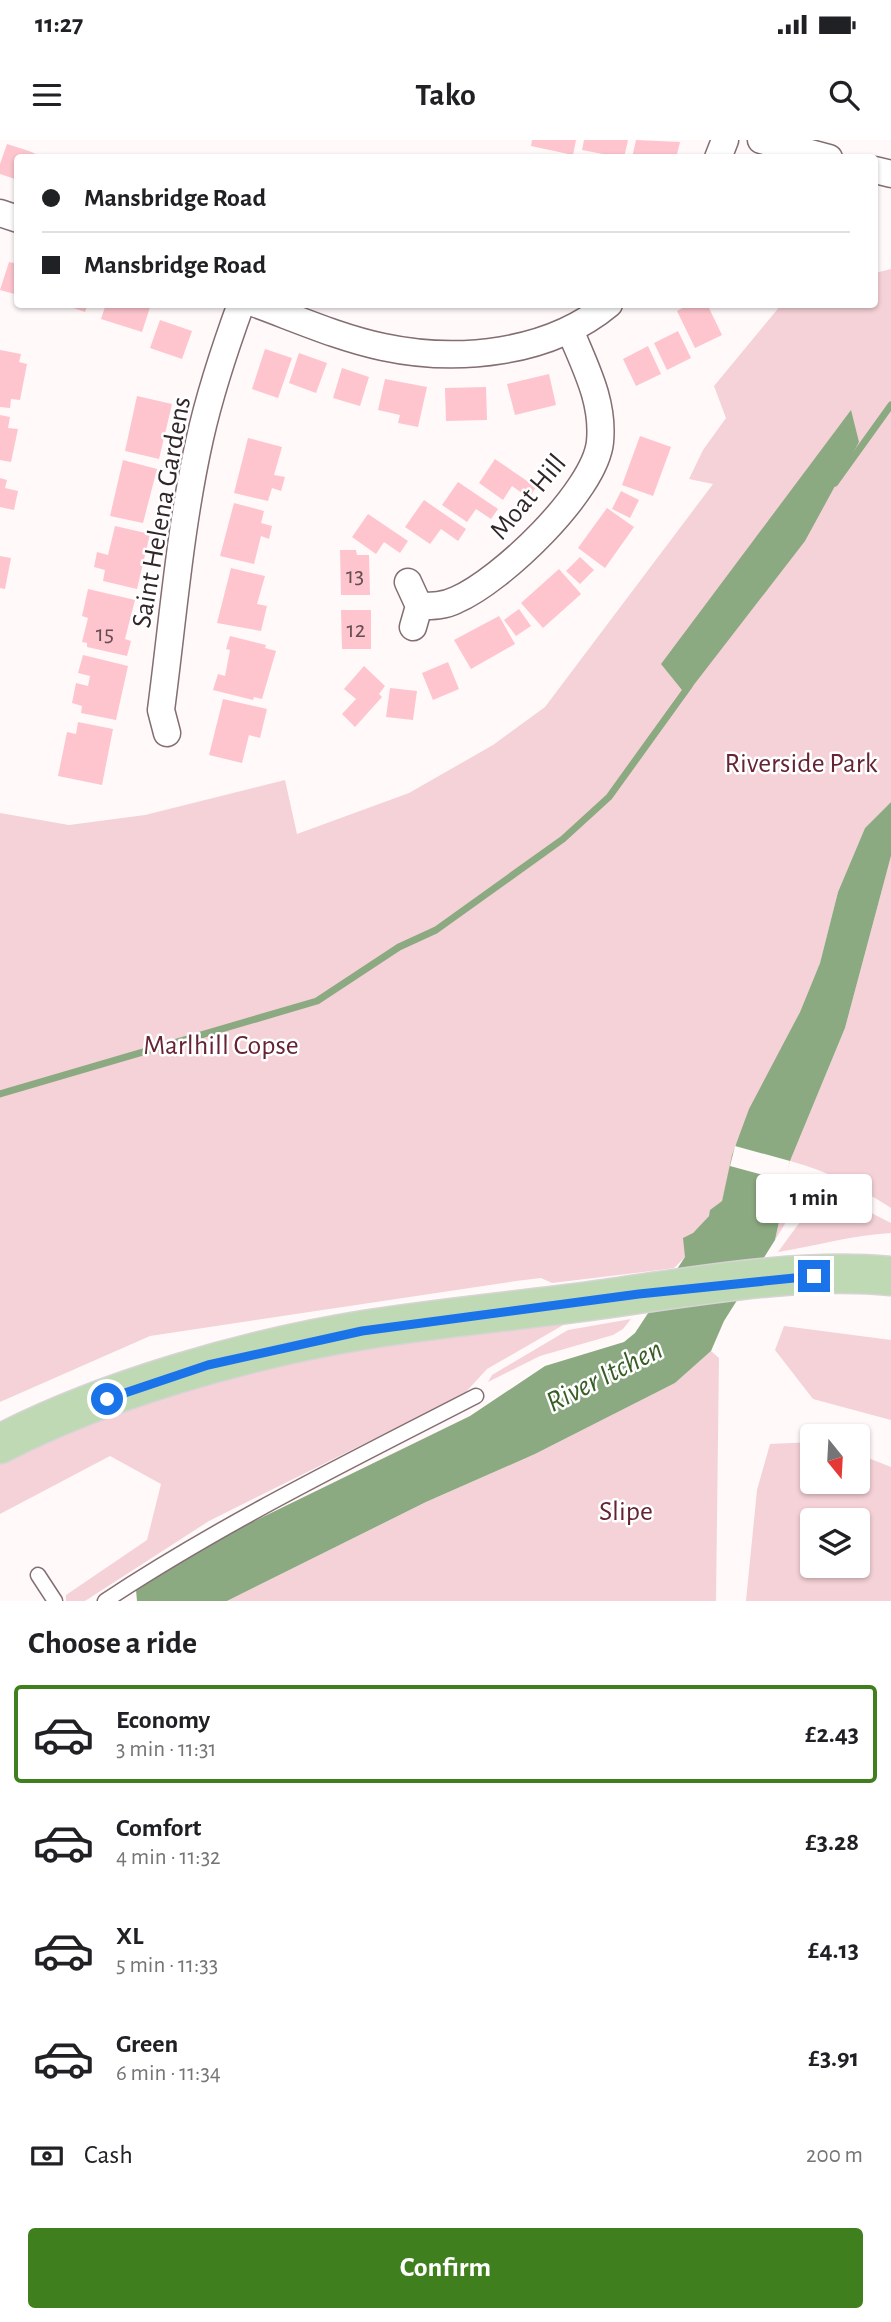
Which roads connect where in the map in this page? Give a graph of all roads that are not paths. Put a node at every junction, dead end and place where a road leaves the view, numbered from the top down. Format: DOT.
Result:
graph roads {
  1 [pos="761,140"];
  2 [pos="814,154"];
  3 [pos="240,308"];
  4 [pos="268,308"];
  5 [pos="603,308"];
  6 [pos="570,330"];
  7 [pos="408,582"];
  8 [pos="167,733"];
  9 [pos="891,1276"];
  10 [pos="476,1396"];
  11 [pos="0,1444"];
  12 [pos="38,1575"];
  13 [pos="55,1601"];
  14 [pos="105,1601"];
  1 -- 2 [label="street"];
  3 -- 8 [label="street, Saint Helena Gardens"];
  4 -- 6 [label="street"];
  5 -- 6 [label="street"];
  6 -- 7 [label="street, Moat Hill"];
  9 -- 11 [label="main road"];
  10 -- 14 [label="lane"];
  12 -- 13 [label="lane"];
}
